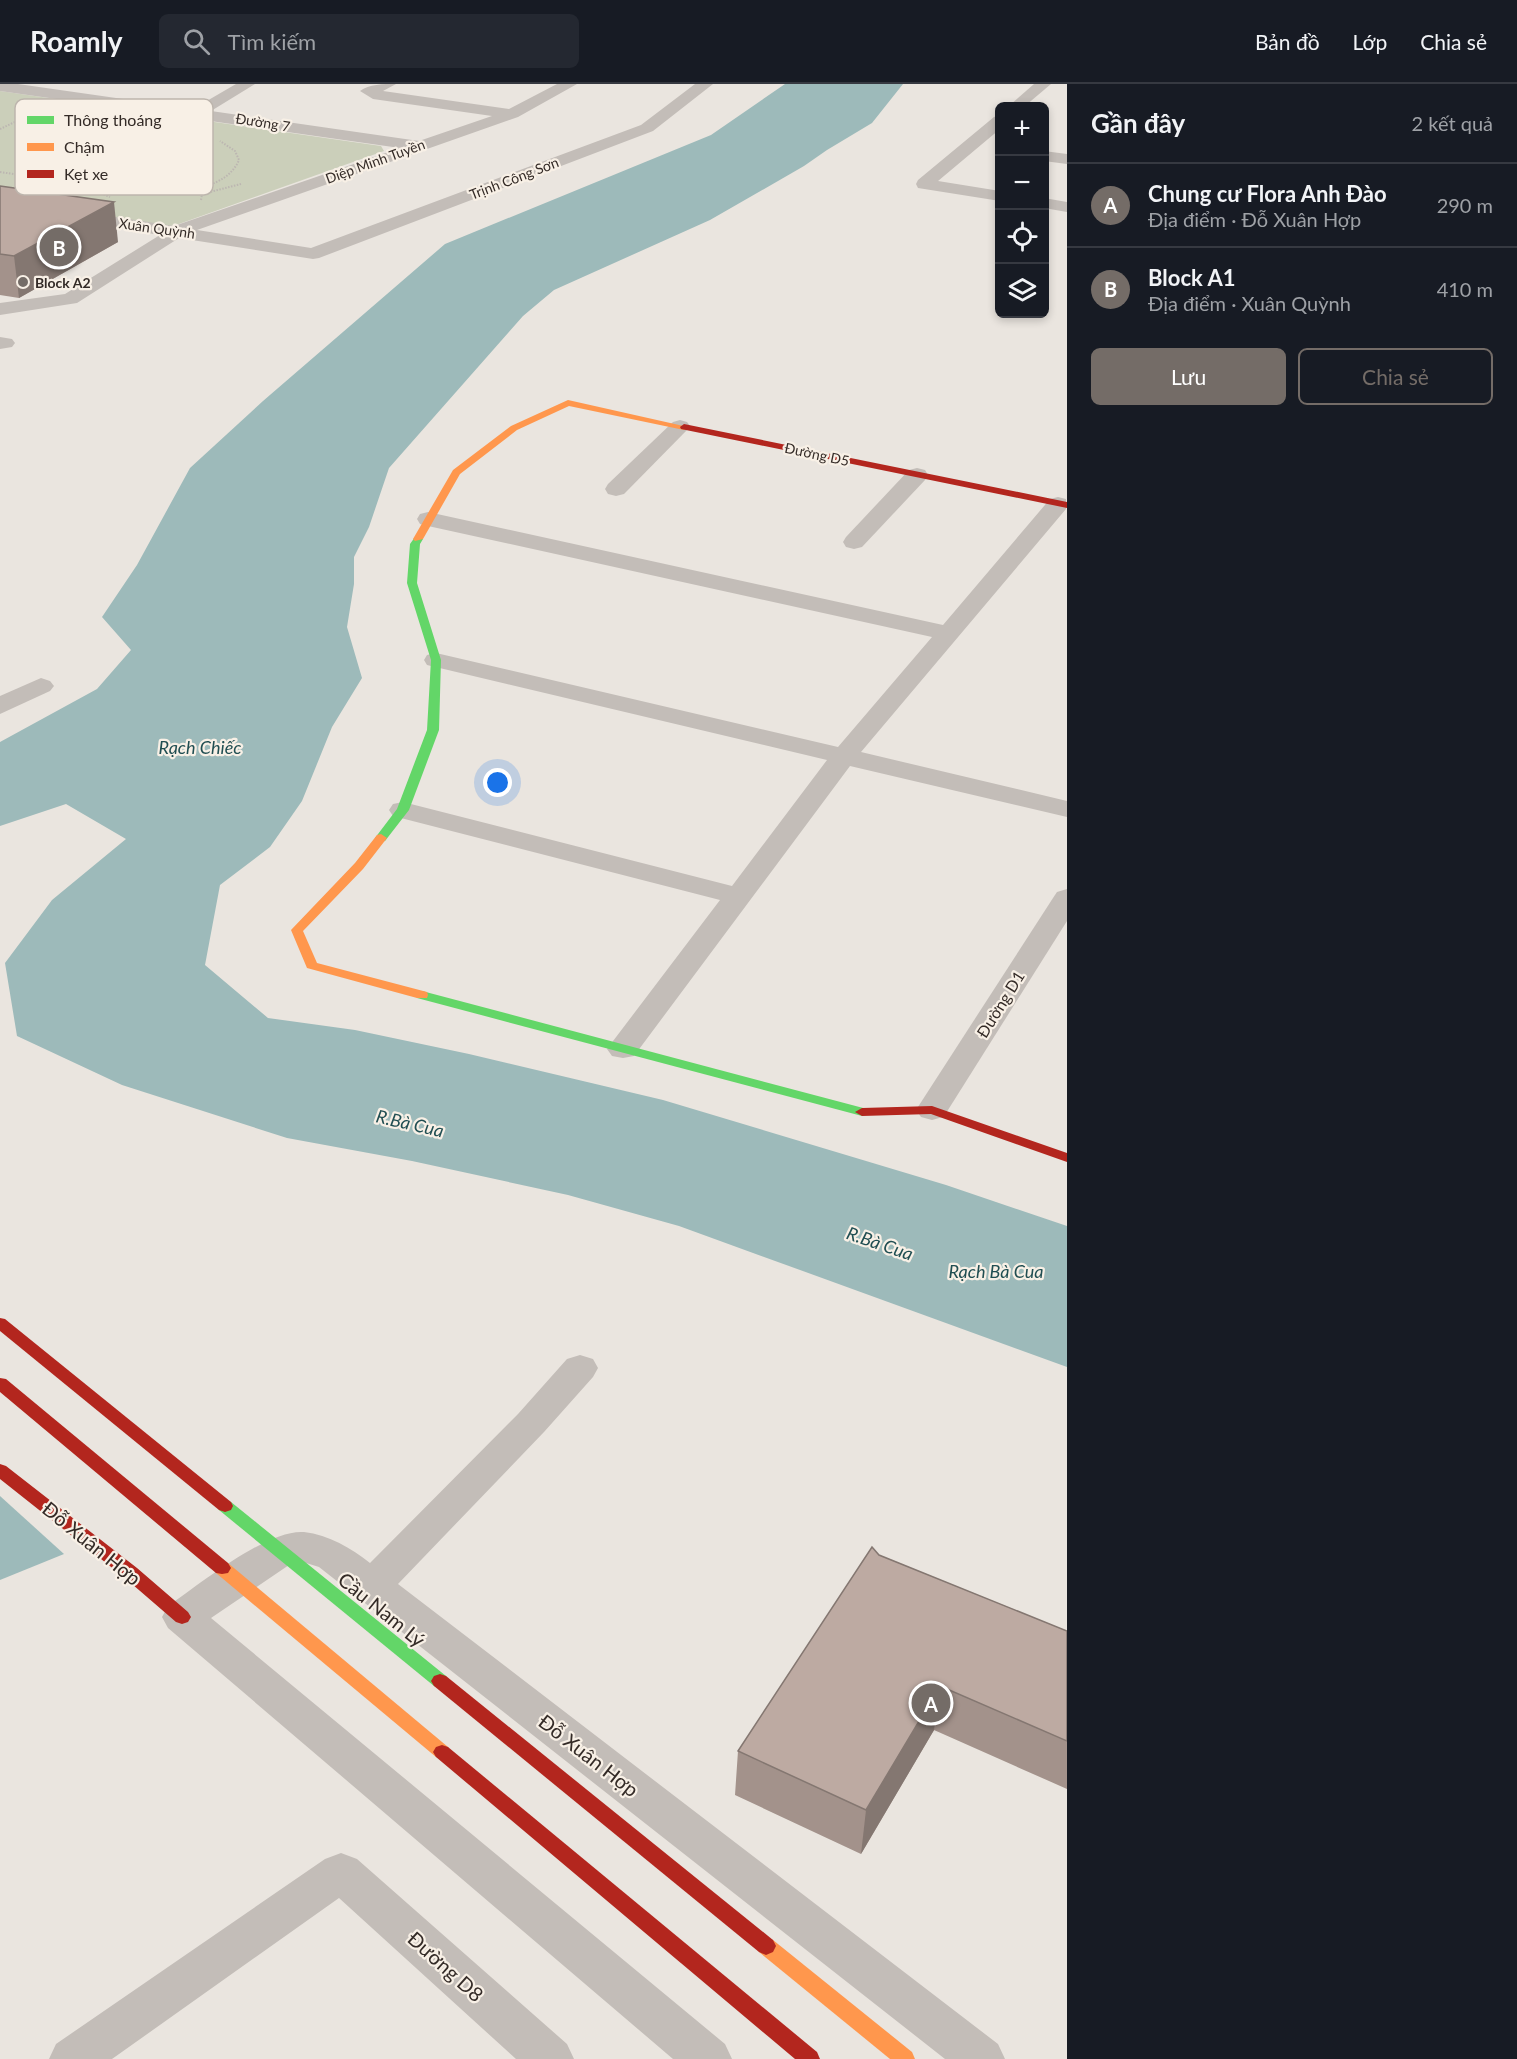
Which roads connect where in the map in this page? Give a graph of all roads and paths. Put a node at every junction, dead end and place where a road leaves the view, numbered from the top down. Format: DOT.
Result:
graph roads {
  1 [pos="247,84"];
  2 [pos="388,84"];
  3 [pos="401,84"];
  4 [pos="568,84"];
  5 [pos="705,84"];
  6 [pos="1042,84"];
  7 [pos="0,86"];
  8 [pos="98,99"];
  9 [pos="537,102"];
  10 [pos="1021,102"];
  11 [pos="213,103"];
  12 [pos="213,114"];
  13 [pos="512,114"];
  14 [pos="15,122"];
  15 [pos="995,123"];
  16 [pos="0,129"];
  17 [pos="219,141"];
  18 [pos="418,146"];
  19 [pos="969,146"];
  20 [pos="989,149"];
  21 [pos="1049,157"];
  22 [pos="1067,159"];
  23 [pos="0,172"];
  24 [pos="15,174"];
  25 [pos="213,182"];
  26 [pos="244,183"];
  27 [pos="213,190"];
  28 [pos="104,195"];
  29 [pos="202,195"];
  30 [pos="995,195"];
  31 [pos="115,200"];
  32 [pos="0,204"];
  33 [pos="1049,204"];
  34 [pos="200,207"];
  35 [pos="1067,207"];
  36 [pos="178,231"];
  37 [pos="313,254"];
  38 [pos="0,309"];
  39 [pos="680,426"];
  40 [pos="917,475"];
  41 [pos="616,489"];
  42 [pos="1062,505"];
  43 [pos="428,519"];
  44 [pos="854,542"];
  45 [pos="948,633"];
  46 [pos="436,660"];
  47 [pos="41,686"];
  48 [pos="0,706"];
  49 [pos="844,756"];
  50 [pos="1067,809"];
  51 [pos="403,810"];
  52 [pos="738,896"];
  53 [pos="1065,903"];
  54 [pos="623,1049"];
  55 [pos="932,1110"];
  56 [pos="1067,1158"];
  57 [pos="0,1323"];
  58 [pos="580,1368"];
  59 [pos="0,1383"];
  60 [pos="0,1470"];
  61 [pos="372,1586"];
  62 [pos="182,1617"];
  63 [pos="74,2059"];
  64 [pos="550,2059"];
  65 [pos="708,2059"];
  66 [pos="810,2059"];
  67 [pos="905,2059"];
  68 [pos="981,2059"];
  1 -- 11 [label="street"];
  2 -- 13 [label="street"];
  3 -- 9 [label="street"];
  4 -- 9 [label="street, Diệp Minh Tuyền"];
  5 -- 37 [label="street, Trịnh Công Sơn"];
  6 -- 10 [label="street"];
  7 -- 8 [label="street, Đường 7"];
  9 -- 13 [label="street, Diệp Minh Tuyền"];
  12 -- 18 [label="street, Đường 7"];
  13 -- 18 [label="street, Diệp Minh Tuyền"];
  14 -- 16 [label="path"];
  15 -- 19 [label="street"];
  17 -- 25 [label="path"];
  18 -- 36 [label="street, Diệp Minh Tuyền"];
  19 -- 20 [label="street"];
  19 -- 30 [label="street"];
  21 -- 22 [label="street"];
  23 -- 24 [label="path"];
  26 -- 27 [label="path"];
  28 -- 31 [label="path"];
  29 -- 34 [label="path"];
  32 -- 36 [label="street, Xuân Quỳnh"];
  33 -- 35 [label="street"];
  36 -- 37 [label="street, Xuân Quỳnh"];
  36 -- 38 [label="street, Diệp Minh Tuyền"];
  39 -- 40 [label="street, Đường D5"];
  39 -- 41 [label="street"];
  39 -- 43 [label="street, Đường D5"];
  40 -- 42 [label="street, Đường D5"];
  40 -- 44 [label="street"];
  42 -- 45 [label="street"];
  43 -- 45 [label="street"];
  43 -- 46 [label="street"];
  45 -- 49 [label="street"];
  46 -- 49 [label="street"];
  46 -- 51 [label="street"];
  47 -- 48 [label="street"];
  49 -- 50 [label="street"];
  49 -- 52 [label="street"];
  51 -- 52 [label="street"];
  51 -- 54 [label="street"];
  52 -- 54 [label="street"];
  53 -- 55 [label="street, Đường D1"];
  54 -- 55 [label="street"];
  55 -- 56 [label="street"];
  57 -- 67 [label="street, Cầu Nam Lý"];
  58 -- 61 [label="street"];
  59 -- 66 [label="street"];
  60 -- 62 [label="street, Đỗ Xuân Hợp"];
  61 -- 62 [label="street, Đỗ Xuân Hợp"];
  61 -- 68 [label="street, Đỗ Xuân Hợp"];
  62 -- 65 [label="street, Đỗ Xuân Hợp"];
  63 -- 64 [label="street, Đường D8"];
}
